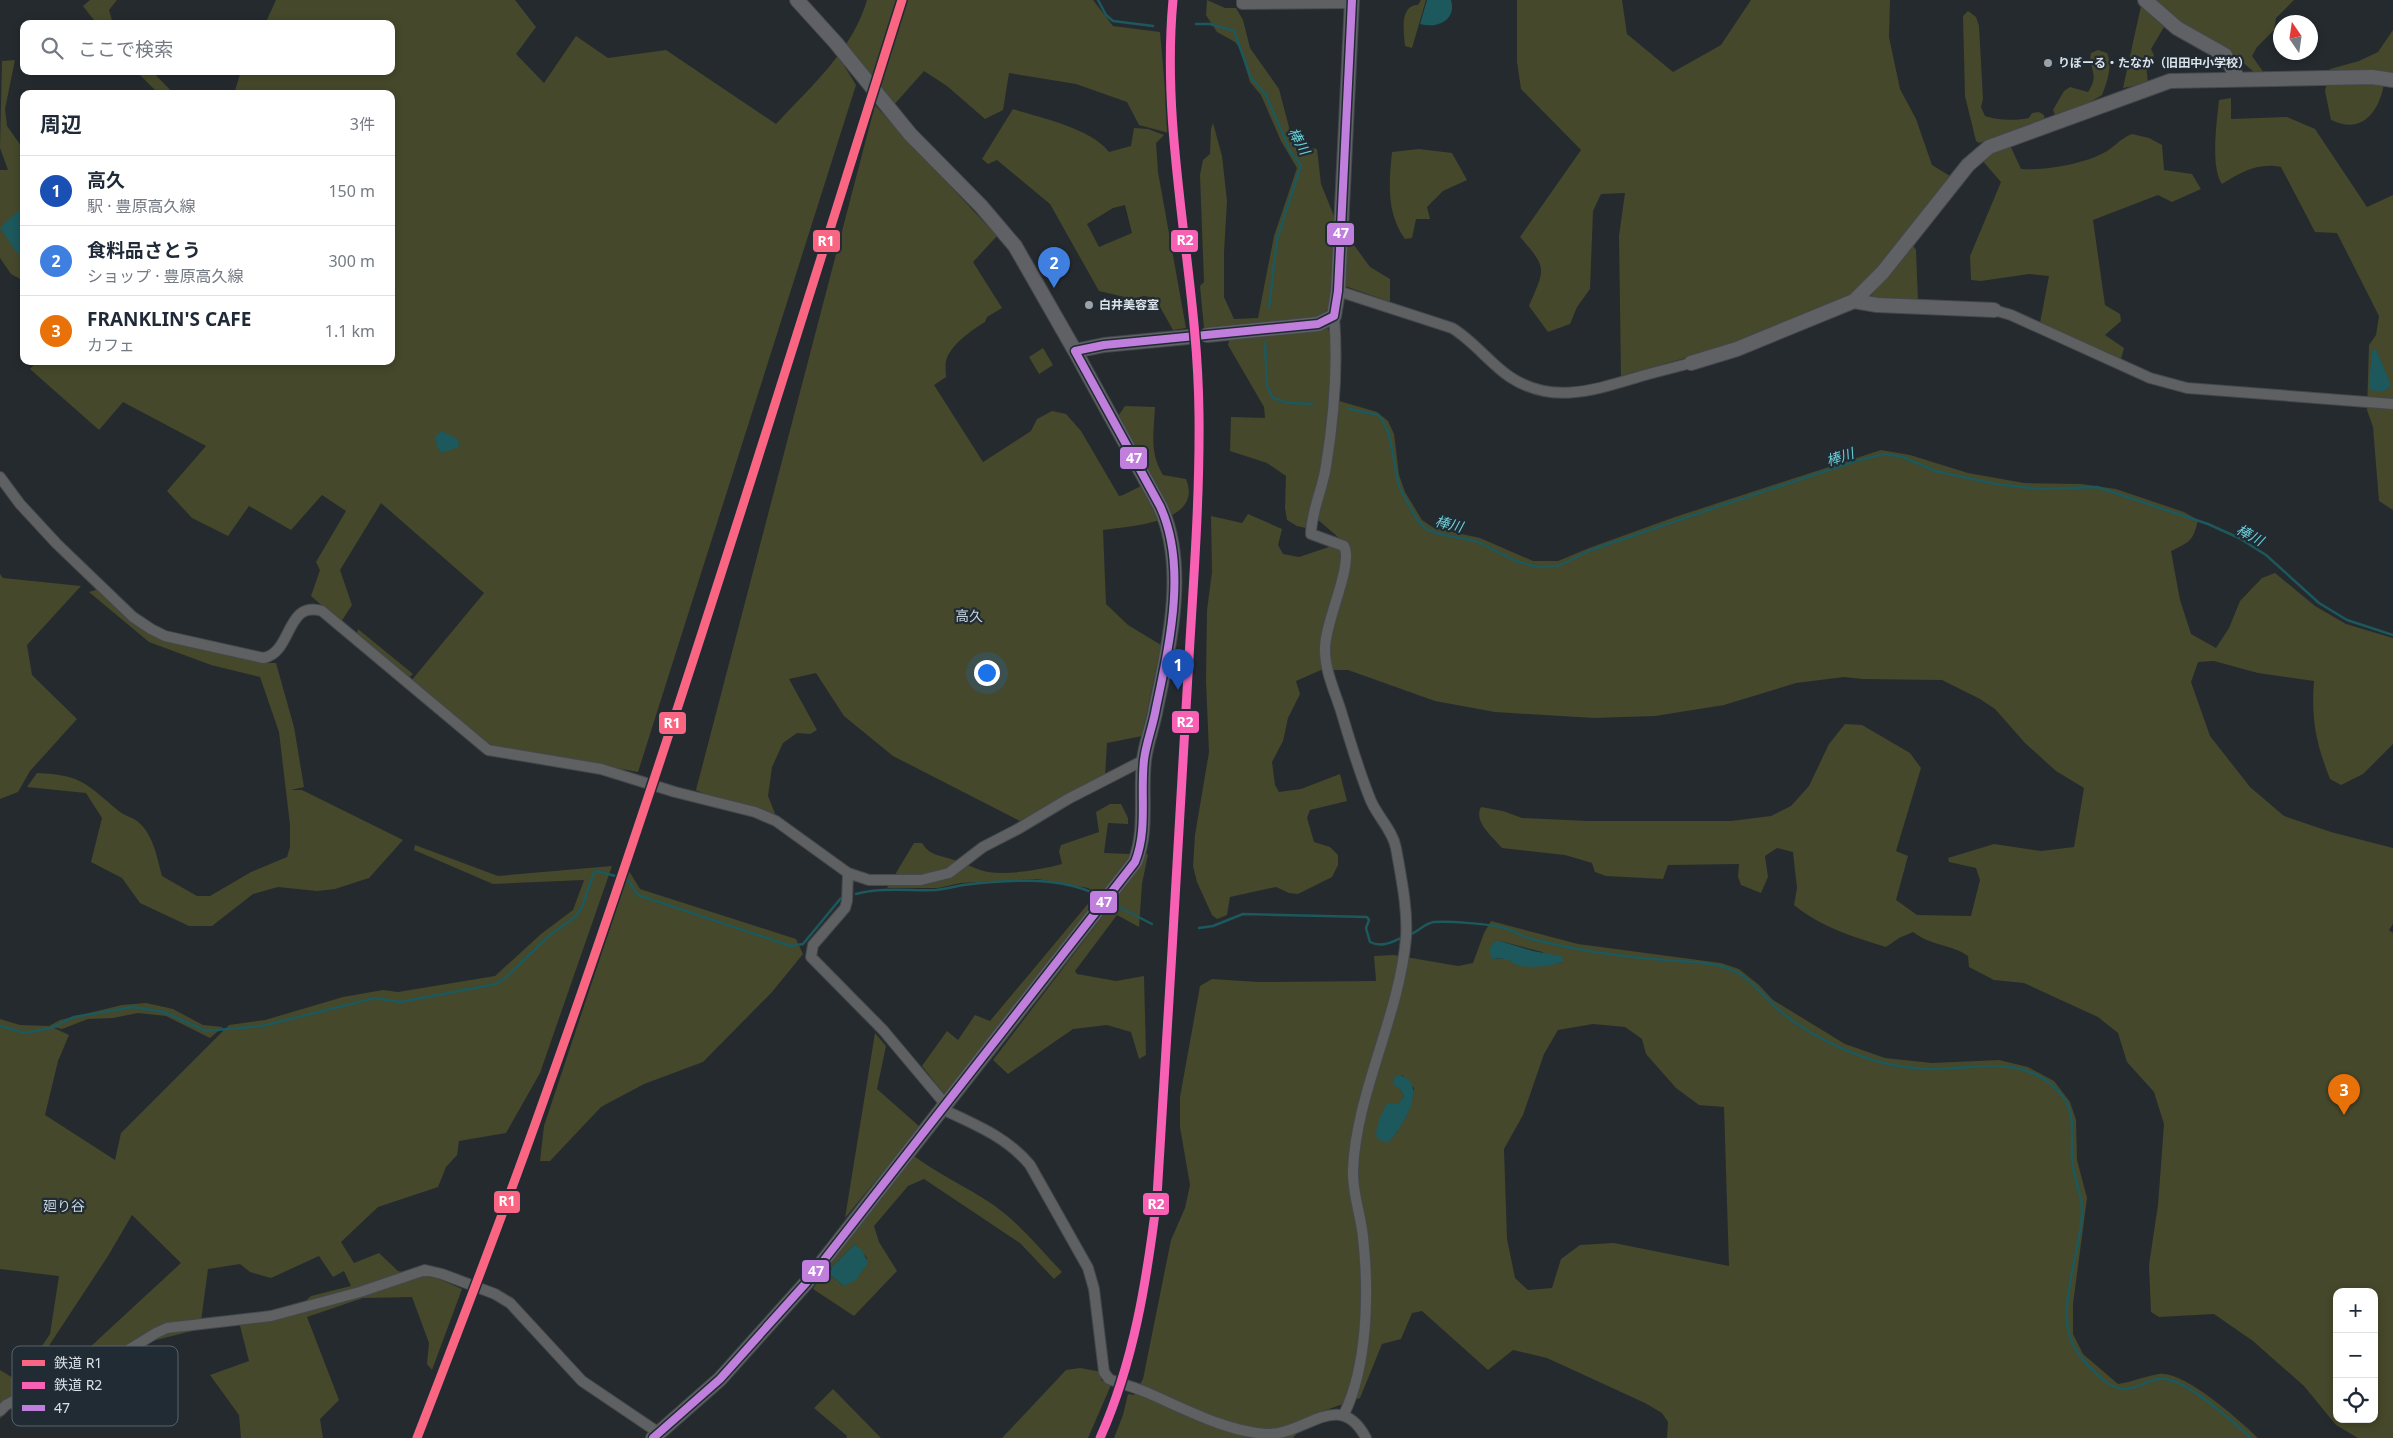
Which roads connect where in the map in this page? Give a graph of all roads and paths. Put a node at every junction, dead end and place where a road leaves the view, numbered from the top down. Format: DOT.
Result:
graph roads {
  1 [pos="797,0"];
  2 [pos="1242,0"];
  3 [pos="2146,0"];
  4 [pos="1297,2"];
  5 [pos="1351,2"];
  6 [pos="2238,79"];
  7 [pos="2393,80"];
  8 [pos="1338,291"];
  9 [pos="1854,301"];
  10 [pos="1994,310"];
  11 [pos="1334,316"];
  12 [pos="1208,335"];
  13 [pos="1188,337"];
  14 [pos="1075,351"];
  15 [pos="1691,363"];
  16 [pos="2393,404"];
  17 [pos="0,478"];
  18 [pos="1144,760"];
  19 [pos="848,873"];
  20 [pos="944,1107"];
  21 [pos="135,1346"];
  22 [pos="12,1402"];
  23 [pos="0,1411"];
  24 [pos="1344,1414"];
  25 [pos="656,1436"];
  26 [pos="1366,1438"];
  1 -- 14 [label="main road"];
  2 -- 4 [label="street"];
  3 -- 6 [label="main road"];
  4 -- 5 [label="street"];
  5 -- 8 [label="main road"];
  6 -- 7 [label="main road"];
  6 -- 9 [label="main road"];
  8 -- 11 [label="main road"];
  8 -- 15 [label="street"];
  9 -- 10 [label="main road"];
  9 -- 15 [label="main road"];
  10 -- 16 [label="street"];
  11 -- 12 [label="main road"];
  11 -- 24 [label="street"];
  13 -- 14 [label="main road"];
  14 -- 18 [label="main road"];
  17 -- 19 [label="street"];
  18 -- 19 [label="street"];
  18 -- 20 [label="main road"];
  19 -- 20 [label="street"];
  20 -- 24 [label="street"];
  20 -- 25 [label="main road"];
  21 -- 25 [label="street"];
  22 -- 23 [label="street"];
  24 -- 26 [label="street"];
}
